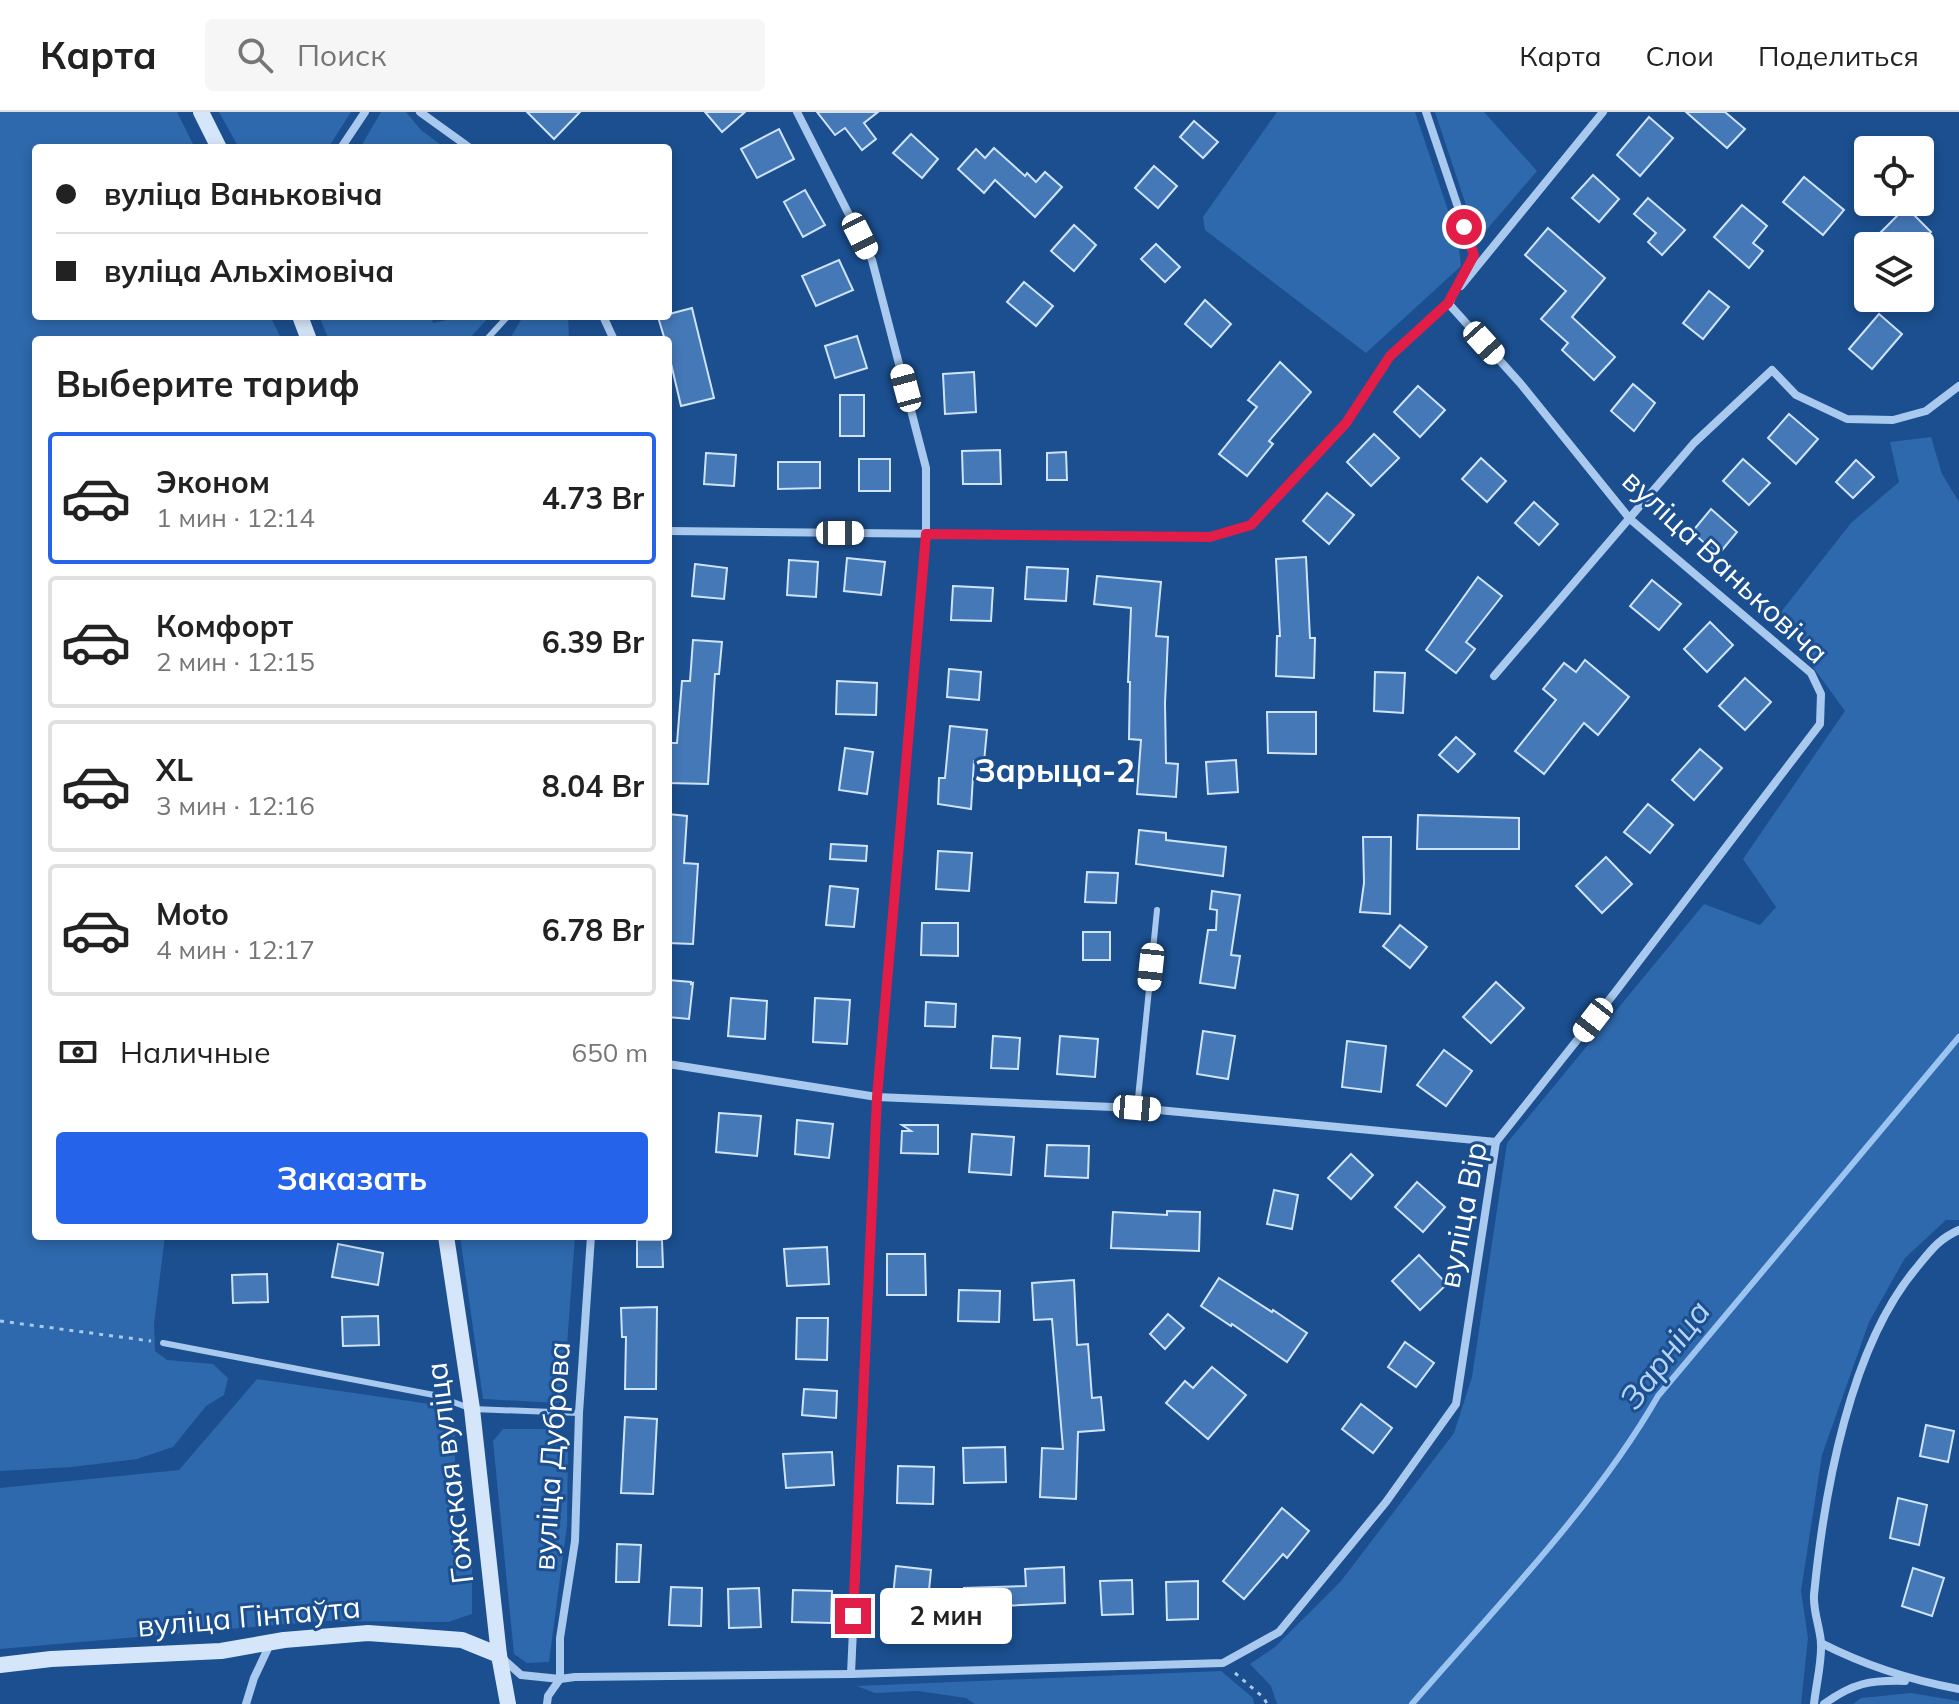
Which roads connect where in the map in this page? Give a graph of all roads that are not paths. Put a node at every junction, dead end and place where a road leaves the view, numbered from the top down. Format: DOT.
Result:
graph roads {
  1 [pos="201,112"];
  2 [pos="365,112"];
  3 [pos="420,112"];
  4 [pos="797,112"];
  5 [pos="1426,112"];
  6 [pos="1603,112"];
  7 [pos="217,144"];
  8 [pos="344,144"];
  9 [pos="464,144"];
  10 [pos="1448,303"];
  11 [pos="504,320"];
  12 [pos="490,336"];
  13 [pos="1959,386"];
  14 [pos="1630,519"];
  15 [pos="672,531"];
  16 [pos="926,534"];
  17 [pos="1494,676"];
  18 [pos="1821,694"];
  19 [pos="1157,910"];
  20 [pos="672,1065"];
  21 [pos="877,1097"];
  22 [pos="1137,1108"];
  23 [pos="1496,1142"];
  24 [pos="1959,1230"];
  25 [pos="447,1240"];
  26 [pos="591,1240"];
  27 [pos="163,1343"];
  28 [pos="472,1409"];
  29 [pos="579,1413"];
  30 [pos="271,1642"];
  31 [pos="1821,1643"];
  32 [pos="499,1655"];
  33 [pos="0,1665"];
  34 [pos="851,1674"];
  35 [pos="560,1679"];
  36 [pos="1912,1681"];
  37 [pos="1959,1689"];
  38 [pos="246,1704"];
  39 [pos="508,1704"];
  40 [pos="547,1704"];
  41 [pos="1814,1704"];
  42 [pos="1824,1704"];
  1 -- 7 [label="street"];
  2 -- 8 [label="street"];
  3 -- 9 [label="street"];
  4 -- 16 [label="street"];
  5 -- 10 [label="street"];
  6 -- 10 [label="street"];
  10 -- 14 [label="street, вуліца Ваньковіча"];
  10 -- 16 [label="street"];
  11 -- 12 [label="lane"];
  13 -- 14 [label="street"];
  14 -- 17 [label="street"];
  14 -- 18 [label="street, вуліца Ваньковіча"];
  15 -- 16 [label="street"];
  16 -- 21 [label="street"];
  18 -- 23 [label="street, вуліца Вір"];
  19 -- 22 [label="lane"];
  20 -- 21 [label="street"];
  21 -- 22 [label="street"];
  21 -- 34 [label="street"];
  22 -- 23 [label="street"];
  23 -- 34 [label="street, вуліца Вір"];
  24 -- 31 [label="street"];
  25 -- 28 [label="street, Гожская вуліца"];
  26 -- 29 [label="street, вуліца Дуброва"];
  27 -- 28 [label="lane"];
  28 -- 29 [label="lane"];
  28 -- 32 [label="street, Гожская вуліца"];
  29 -- 35 [label="street, вуліца Дуброва"];
  30 -- 32 [label="street, вуліца Гінтаўта"];
  30 -- 33 [label="street, вуліца Гінтаўта"];
  30 -- 38 [label="street"];
  31 -- 36 [label="street"];
  31 -- 41 [label="street"];
  32 -- 35 [label="street"];
  32 -- 39 [label="street, Гожская вуліца"];
  34 -- 35 [label="street"];
  35 -- 40 [label="street"];
  36 -- 37 [label="street"];
  36 -- 42 [label="street"];
}
